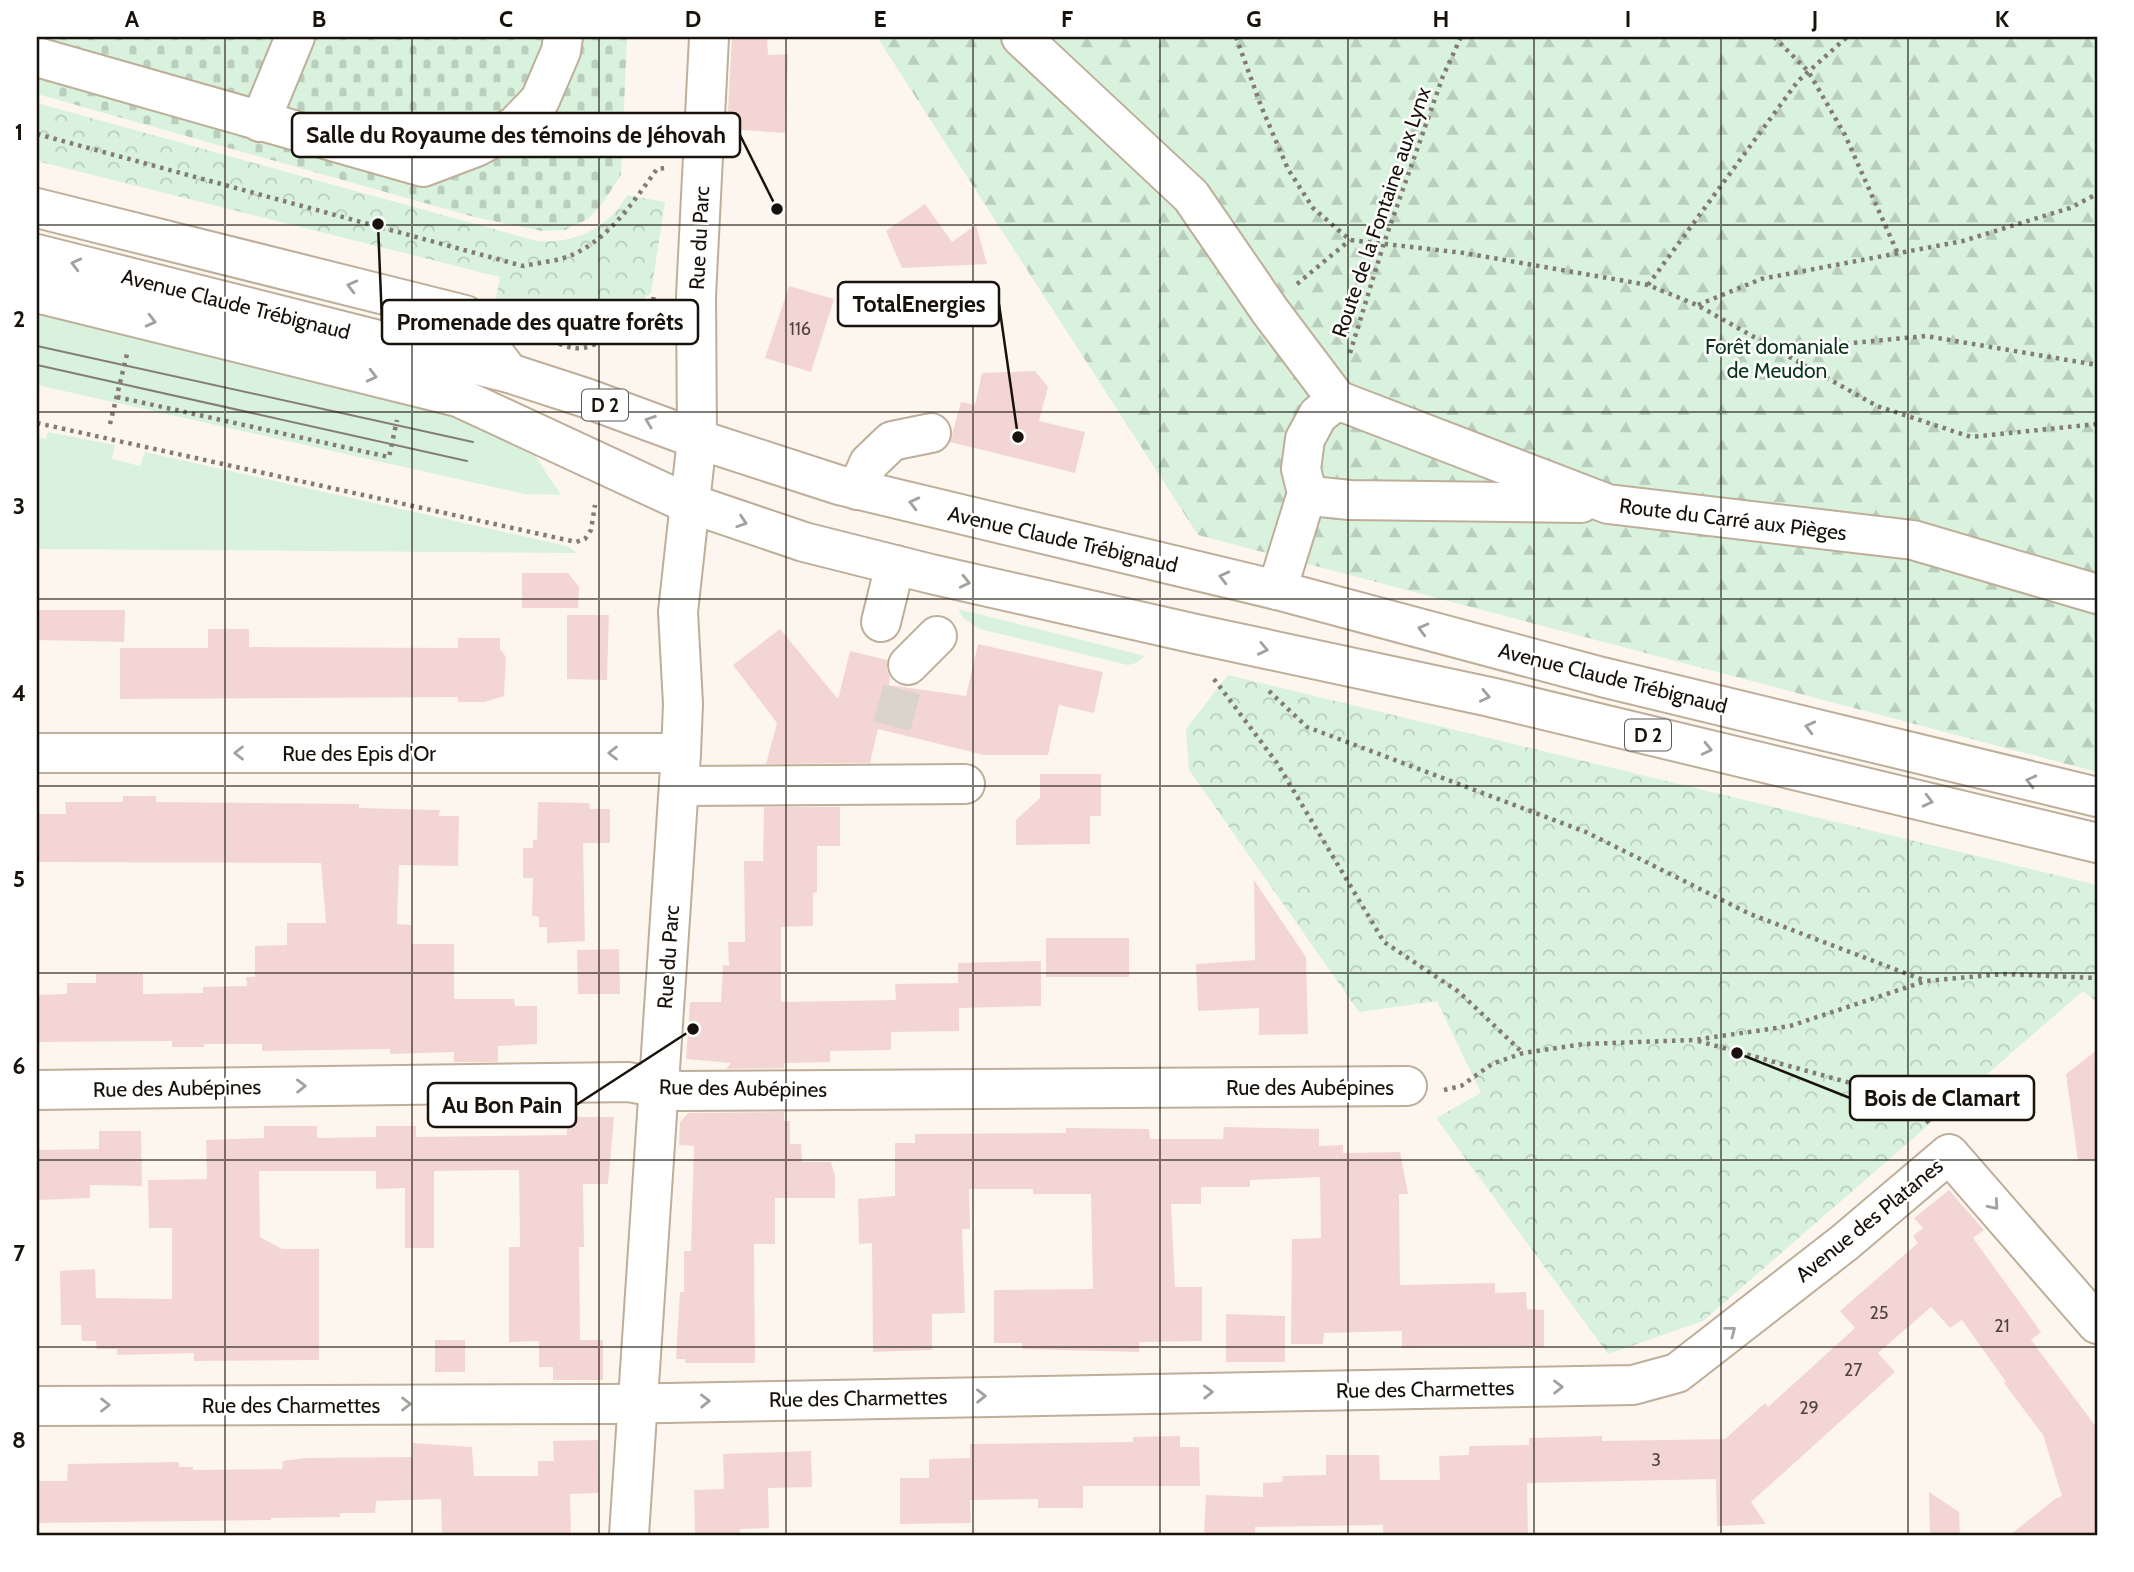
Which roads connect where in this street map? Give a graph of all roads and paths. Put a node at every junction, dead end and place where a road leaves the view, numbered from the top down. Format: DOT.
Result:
graph roads {
  1 [pos="295,37"];
  2 [pos="563,37"];
  3 [pos="709,37"];
  4 [pos="1021,37"];
  5 [pos="1236,37"];
  6 [pos="1461,37"];
  7 [pos="1774,37"];
  8 [pos="1847,37"];
  9 [pos="37,57"];
  10 [pos="1808,71"];
  11 [pos="260,122"];
  12 [pos="37,134"];
  13 [pos="703,167"];
  14 [pos="2097,194"];
  15 [pos="37,208"];
  16 [pos="1350,240"];
  17 [pos="1384,243"];
  18 [pos="37,254"];
  19 [pos="1898,254"];
  20 [pos="1648,285"];
  21 [pos="655,290"];
  22 [pos="37,293"];
  23 [pos="1697,305"];
  24 [pos="1270,311"];
  25 [pos="516,325"];
  26 [pos="1768,345"];
  27 [pos="129,348"];
  28 [pos="2097,365"];
  29 [pos="509,373"];
  30 [pos="117,397"];
  31 [pos="1337,400"];
  32 [pos="398,417"];
  33 [pos="37,423"];
  34 [pos="110,424"];
  35 [pos="2097,424"];
  36 [pos="931,433"];
  37 [pos="697,439"];
  38 [pos="857,490"];
  39 [pos="1307,493"];
  40 [pos="690,504"];
  41 [pos="1608,504"];
  42 [pos="595,505"];
  43 [pos="895,565"];
  44 [pos="1277,590"];
  45 [pos="2097,594"];
  46 [pos="881,622"];
  47 [pos="937,636"];
  48 [pos="908,665"];
  49 [pos="1227,682"];
  50 [pos="1267,689"];
  51 [pos="37,753"];
  52 [pos="680,769"];
  53 [pos="965,784"];
  54 [pos="2097,797"];
  55 [pos="2097,843"];
  56 [pos="2097,978"];
  57 [pos="1926,981"];
  58 [pos="1694,1040"];
  59 [pos="1523,1053"];
  60 [pos="1407,1086"];
  61 [pos="659,1087"];
  62 [pos="37,1090"];
  63 [pos="1949,1154"];
  64 [pos="2097,1324"];
  65 [pos="1677,1373"];
  66 [pos="636,1403"];
  67 [pos="37,1406"];
  68 [pos="629,1535"];
  1 -- 11 [label="street"];
  2 -- 11 [label="street"];
  3 -- 13 [label="street, Rue du Parc"];
  4 -- 24 [label="street"];
  5 -- 16 [label="path"];
  6 -- 17 [label="path, Route de la Fontaine aux Lynx"];
  7 -- 10 [label="path"];
  8 -- 10 [label="path"];
  9 -- 11 [label="street"];
  10 -- 19 [label="path"];
  10 -- 20 [label="path"];
  12 -- 13 [label="path"];
  13 -- 37 [label="street, Rue du Parc"];
  14 -- 19 [label="path"];
  29 -- 15 [label="street, one-way"];
  16 -- 17 [label="path"];
  16 -- 24 [label="path"];
  17 -- 20 [label="path"];
  17 -- 31 [label="path, Route de la Fontaine aux Lynx"];
  29 -- 18 [label="street, Avenue Claude Trébignaud / D 2, one-way"];
  19 -- 23 [label="path"];
  20 -- 23 [label="path"];
  21 -- 25 [label="path"];
  22 -- 40 [label="street, D 2, one-way"];
  23 -- 26 [label="path"];
  24 -- 31 [label="street"];
  26 -- 28 [label="path"];
  26 -- 35 [label="path"];
  27 -- 30 [label="path"];
  37 -- 29 [label="street, Avenue Claude Trébignaud / D 2, one-way"];
  30 -- 32 [label="path"];
  30 -- 34 [label="path"];
  31 -- 39 [label="street"];
  31 -- 41 [label="street, Route du Carré aux Pièges"];
  33 -- 42 [label="path"];
  36 -- 38 [label="street"];
  37 -- 38 [label="street, Avenue Claude Trébignaud / D 2"];
  37 -- 40 [label="street, Rue du Parc"];
  44 -- 38 [label="street, Avenue Claude Trébignaud / D 2, one-way"];
  39 -- 41 [label="street"];
  39 -- 44 [label="street"];
  40 -- 43 [label="street, D 2, one-way"];
  40 -- 52 [label="street, Rue du Parc"];
  41 -- 45 [label="street, Route du Carré aux Pièges"];
  43 -- 46 [label="street"];
  43 -- 55 [label="street, D 2, one-way"];
  54 -- 44 [label="street, Avenue Claude Trébignaud / D 2, one-way"];
  47 -- 48 [label="street"];
  49 -- 59 [label="path"];
  50 -- 57 [label="path"];
  52 -- 51 [label="street, Rue des Epis d'Or, one-way"];
  52 -- 53 [label="street, Rue des Epis d'Or"];
  52 -- 61 [label="street, Rue du Parc"];
  56 -- 57 [label="path"];
  57 -- 58 [label="path"];
  58 -- 59 [label="path"];
  58 -- 63 [label="path"];
  59 -- 60 [label="path"];
  60 -- 61 [label="street, Rue des Aubépines"];
  62 -- 61 [label="street, Rue des Aubépines, one-way"];
  61 -- 66 [label="street, Rue du Parc"];
  63 -- 64 [label="street, Avenue des Platanes, one-way"];
  65 -- 63 [label="street, Avenue des Platanes, one-way"];
  66 -- 65 [label="street, Rue des Charmettes, one-way"];
  67 -- 66 [label="street, Rue des Charmettes, one-way"];
  66 -- 68 [label="street, Rue du Parc"];
}
